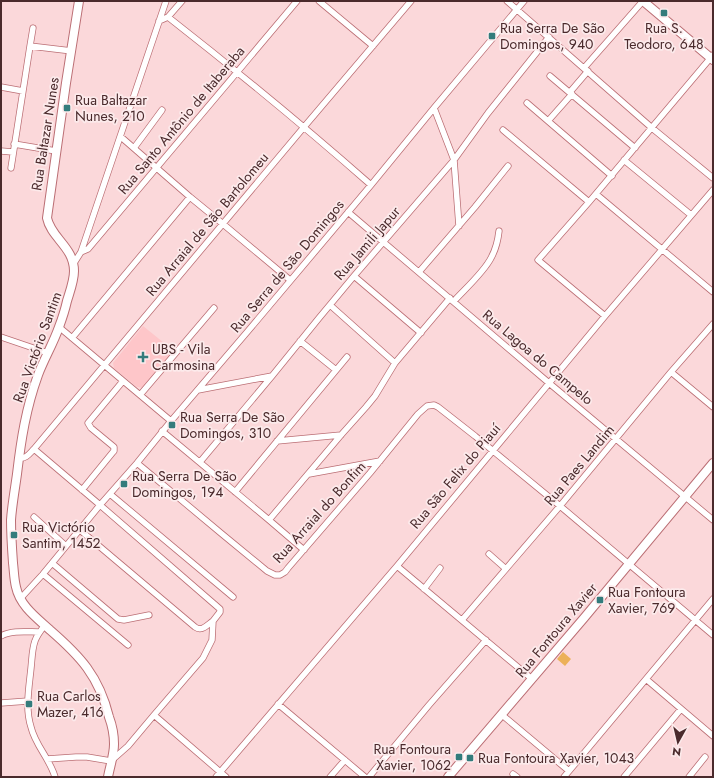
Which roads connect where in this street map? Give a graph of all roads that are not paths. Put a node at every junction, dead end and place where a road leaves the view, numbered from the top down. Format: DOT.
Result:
graph roads {
  1 [pos="79,1"];
  2 [pos="166,1"];
  3 [pos="182,1"];
  4 [pos="297,1"];
  5 [pos="318,1"];
  6 [pos="411,1"];
  7 [pos="507,1"];
  8 [pos="524,1"];
  9 [pos="643,1"];
  10 [pos="517,10"];
  11 [pos="168,17"];
  12 [pos="159,21"];
  13 [pos="33,28"];
  14 [pos="549,37"];
  15 [pos="30,46"];
  16 [pos="373,46"];
  17 [pos="72,51"];
  18 [pos="712,58"];
  19 [pos="586,69"];
  20 [pos="237,72"];
  21 [pos="550,76"];
  22 [pos="1,87"];
  23 [pos="23,91"];
  24 [pos="571,93"];
  25 [pos="526,103"];
  26 [pos="434,108"];
  27 [pos="162,110"];
  28 [pos="548,121"];
  29 [pos="304,127"];
  30 [pos="652,128"];
  31 [pos="503,130"];
  32 [pos="120,136"];
  33 [pos="14,144"];
  34 [pos="134,148"];
  35 [pos="635,148"];
  36 [pos="1,151"];
  37 [pos="56,151"];
  38 [pos="13,152"];
  39 [pos="454,160"];
  40 [pos="624,160"];
  41 [pos="508,166"];
  42 [pos="11,168"];
  43 [pos="156,168"];
  44 [pos="612,176"];
  45 [pos="713,178"];
  46 [pos="371,185"];
  47 [pos="713,190"];
  48 [pos="596,194"];
  49 [pos="190,197"];
  50 [pos="589,202"];
  51 [pos="348,212"];
  52 [pos="692,215"];
  53 [pos="223,224"];
  54 [pos="459,226"];
  55 [pos="499,231"];
  56 [pos="383,242"];
  57 [pos="662,249"];
  58 [pos="81,252"];
  59 [pos="74,263"];
  60 [pos="419,272"];
  61 [pos="354,276"];
  62 [pos="290,280"];
  63 [pos="713,292"];
  64 [pos="452,300"];
  65 [pos="330,304"];
  66 [pos="214,308"];
  67 [pos="605,316"];
  68 [pos="713,324"];
  69 [pos="59,327"];
  70 [pos="421,333"];
  71 [pos="1,337"];
  72 [pos="72,338"];
  73 [pos="300,341"];
  74 [pos="48,353"];
  75 [pos="347,357"];
  76 [pos="395,363"];
  77 [pos="104,365"];
  78 [pos="336,370"];
  79 [pos="671,372"];
  80 [pos="272,376"];
  81 [pos="123,381"];
  82 [pos="549,383"];
  83 [pos="198,390"];
  84 [pos="140,395"];
  85 [pos="713,407"];
  86 [pos="171,420"];
  87 [pos="162,431"];
  88 [pos="341,435"];
  89 [pos="616,439"];
  90 [pos="277,441"];
  91 [pos="34,449"];
  92 [pos="492,450"];
  93 [pos="19,458"];
  94 [pos="380,461"];
  95 [pos="137,462"];
  96 [pos="200,462"];
  97 [pos="713,463"];
  98 [pos="309,474"];
  99 [pos="82,490"];
  100 [pos="235,492"];
  101 [pos="110,494"];
  102 [pos="685,496"];
  103 [pos="100,505"];
  104 [pos="560,506"];
  105 [pos="34,517"];
  106 [pos="269,520"];
  107 [pos="713,520"];
  108 [pos="80,530"];
  109 [pos="66,546"];
  110 [pos="304,550"];
  111 [pos="489,554"];
  112 [pos="52,563"];
  113 [pos="628,564"];
  114 [pos="397,566"];
  115 [pos="440,568"];
  116 [pos="506,570"];
  117 [pos="43,574"];
  118 [pos="424,589"];
  119 [pos="233,597"];
  120 [pos="20,599"];
  121 [pos="713,599"];
  122 [pos="149,615"];
  123 [pos="213,620"];
  124 [pos="462,620"];
  125 [pos="695,620"];
  126 [pos="45,625"];
  127 [pos="39,632"];
  128 [pos="713,635"];
  129 [pos="1,636"];
  130 [pos="486,640"];
  131 [pos="128,645"];
  132 [pos="532,679"];
  133 [pos="646,679"];
  134 [pos="28,701"];
  135 [pos="1,703"];
  136 [pos="278,704"];
  137 [pos="681,709"];
  138 [pos="501,714"];
  139 [pos="154,715"];
  140 [pos="713,736"];
  141 [pos="705,757"];
  142 [pos="47,759"];
  143 [pos="345,760"];
  144 [pos="111,761"];
  145 [pos="569,771"];
  146 [pos="220,772"];
  147 [pos="56,777"];
  148 [pos="108,777"];
  149 [pos="216,777"];
  150 [pos="226,777"];
  151 [pos="330,777"];
  152 [pos="365,777"];
  153 [pos="369,777"];
  154 [pos="448,777"];
  155 [pos="564,777"];
  156 [pos="624,777"];
  157 [pos="689,777"];
  1 -- 17 [label="street, Rua Baltazar Nunes"];
  2 -- 12 [label="street, Rua Victório Santim"];
  3 -- 11 [label="street"];
  4 -- 20 [label="street, Rua Santo Antônio de Itaberaba"];
  5 -- 16 [label="street"];
  6 -- 16 [label="street, Rua Arraial de São Bartolomeu"];
  7 -- 10 [label="street"];
  8 -- 10 [label="street, Rua Serra de São Domingos"];
  9 -- 18 [label="street"];
  9 -- 19 [label="street"];
  10 -- 14 [label="street"];
  10 -- 26 [label="street, Rua Serra de São Domingos"];
  11 -- 12 [label="street"];
  11 -- 20 [label="street"];
  12 -- 32 [label="street, Rua Victório Santim"];
  13 -- 15 [label="street"];
  14 -- 19 [label="street"];
  14 -- 39 [label="street, Rua Jamili Japur"];
  15 -- 17 [label="street"];
  15 -- 23 [label="street"];
  16 -- 29 [label="street, Rua Arraial de São Bartolomeu"];
  17 -- 37 [label="street, Rua Baltazar Nunes"];
  18 -- 30 [label="street"];
  19 -- 24 [label="street"];
  19 -- 30 [label="street"];
  20 -- 29 [label="street"];
  20 -- 43 [label="street, Rua Santo Antônio de Itaberaba"];
  21 -- 24 [label="street"];
  22 -- 23 [label="street"];
  23 -- 33 [label="street"];
  24 -- 28 [label="street"];
  24 -- 35 [label="street"];
  25 -- 28 [label="street"];
  26 -- 39 [label="street"];
  26 -- 46 [label="street, Rua Serra de São Domingos"];
  27 -- 34 [label="street"];
  28 -- 44 [label="street"];
  29 -- 46 [label="street"];
  29 -- 53 [label="street, Rua Arraial de São Bartolomeu"];
  30 -- 35 [label="street"];
  30 -- 45 [label="street"];
  31 -- 50 [label="street"];
  32 -- 34 [label="street"];
  32 -- 58 [label="street, Rua Victório Santim"];
  33 -- 37 [label="street"];
  33 -- 38 [label="street"];
  34 -- 43 [label="street"];
  35 -- 40 [label="street"];
  36 -- 38 [label="street"];
  37 -- 59 [label="street, Rua Baltazar Nunes"];
  38 -- 42 [label="street"];
  39 -- 54 [label="street"];
  39 -- 56 [label="street, Rua Jamili Japur"];
  40 -- 44 [label="street"];
  40 -- 52 [label="street"];
  41 -- 54 [label="street"];
  43 -- 49 [label="street"];
  43 -- 58 [label="street, Rua Santo Antônio de Itaberaba"];
  44 -- 48 [label="street"];
  46 -- 51 [label="street, Rua Serra de São Domingos"];
  47 -- 52 [label="street, Rua São Felix do Piauí"];
  48 -- 50 [label="street"];
  48 -- 57 [label="street"];
  49 -- 53 [label="street"];
  49 -- 72 [label="street"];
  50 -- 67 [label="street"];
  51 -- 56 [label="street, Rua Lagoa do Campelo"];
  51 -- 62 [label="street, Rua Serra de São Domingos"];
  52 -- 57 [label="street, Rua São Felix do Piauí"];
  53 -- 62 [label="street"];
  53 -- 77 [label="street, Rua Arraial de São Bartolomeu"];
  54 -- 60 [label="street"];
  55 -- 64 [label="street"];
  56 -- 60 [label="street, Rua Lagoa do Campelo"];
  56 -- 61 [label="street, Rua Jamili Japur"];
  57 -- 63 [label="street"];
  57 -- 67 [label="street, Rua São Felix do Piauí"];
  58 -- 59 [label="street, Rua Victório Santim"];
  59 -- 69 [label="street, Rua Victório Santim"];
  60 -- 64 [label="street, Rua Lagoa do Campelo"];
  61 -- 65 [label="street, Rua Jamili Japur"];
  61 -- 70 [label="street"];
  62 -- 83 [label="street, Rua Serra de São Domingos"];
  64 -- 70 [label="street"];
  64 -- 82 [label="street, Rua Lagoa do Campelo"];
  65 -- 73 [label="street, Rua Jamili Japur"];
  65 -- 76 [label="street"];
  66 -- 84 [label="street"];
  67 -- 82 [label="street, Rua São Felix do Piauí"];
  68 -- 79 [label="street, Rua Paes Landim"];
  69 -- 72 [label="street"];
  69 -- 74 [label="street, Rua Victório Santim"];
  70 -- 76 [label="street"];
  71 -- 74 [label="street"];
  72 -- 77 [label="street"];
  73 -- 78 [label="street"];
  73 -- 80 [label="street, Rua Jamili Japur"];
  74 -- 93 [label="street, Rua Victório Santim"];
  75 -- 78 [label="street"];
  76 -- 88 [label="street"];
  77 -- 81 [label="street"];
  77 -- 91 [label="street, Rua Arraial de São Bartolomeu"];
  78 -- 90 [label="street"];
  79 -- 85 [label="street"];
  79 -- 89 [label="street, Rua Paes Landim"];
  80 -- 83 [label="street"];
  80 -- 96 [label="street, Rua Jamili Japur"];
  81 -- 84 [label="street"];
  81 -- 99 [label="street"];
  82 -- 89 [label="street, Rua Lagoa do Campelo"];
  82 -- 92 [label="street, Rua São Felix do Piauí"];
  83 -- 86 [label="street, Rua Serra de São Domingos"];
  84 -- 86 [label="street"];
  86 -- 87 [label="street, Rua Serra de São Domingos"];
  87 -- 95 [label="street, Rua Serra de São Domingos"];
  87 -- 96 [label="street"];
  88 -- 90 [label="street"];
  88 -- 98 [label="street"];
  89 -- 102 [label="street, Rua Lagoa do Campelo"];
  89 -- 104 [label="street, Rua Paes Landim"];
  90 -- 100 [label="street"];
  91 -- 93 [label="street, Rua Arraial de São Bartolomeu"];
  91 -- 99 [label="street"];
  92 -- 94 [label="street, Rua Arraial do Bonfim"];
  92 -- 104 [label="street"];
  92 -- 114 [label="street, Rua São Felix do Piauí"];
  93 -- 120 [label="street, Rua Victório Santim"];
  94 -- 98 [label="street"];
  94 -- 110 [label="street, Rua Arraial do Bonfim"];
  95 -- 101 [label="street, Rua Serra de São Domingos"];
  95 -- 110 [label="street, Rua Arraial do Bonfim"];
  96 -- 100 [label="street"];
  97 -- 102 [label="street, Rua Fontoura Xavier"];
  98 -- 106 [label="street"];
  99 -- 103 [label="street"];
  100 -- 106 [label="street"];
  101 -- 103 [label="street, Rua Serra de São Domingos"];
  101 -- 119 [label="street"];
  102 -- 107 [label="street, Rua Lagoa do Campelo"];
  102 -- 113 [label="street, Rua Fontoura Xavier"];
  103 -- 108 [label="street, Rua Serra de São Domingos"];
  103 -- 123 [label="street"];
  104 -- 113 [label="street"];
  104 -- 116 [label="street, Rua Paes Landim"];
  105 -- 109 [label="street"];
  106 -- 110 [label="street"];
  108 -- 109 [label="street, Rua Serra de São Domingos"];
  108 -- 123 [label="street"];
  109 -- 112 [label="street, Rua Serra de São Domingos"];
  111 -- 116 [label="street"];
  112 -- 117 [label="street, Rua Serra de São Domingos"];
  112 -- 122 [label="street"];
  113 -- 125 [label="street"];
  113 -- 132 [label="street, Rua Fontoura Xavier"];
  114 -- 118 [label="street"];
  114 -- 136 [label="street, Rua São Felix do Piauí"];
  115 -- 118 [label="street"];
  116 -- 124 [label="street, Rua Paes Landim"];
  117 -- 120 [label="street, Rua Serra de São Domingos"];
  117 -- 131 [label="street"];
  118 -- 124 [label="street"];
  120 -- 126 [label="street, Rua Victório Santim"];
  121 -- 125 [label="street"];
  123 -- 139 [label="street"];
  124 -- 130 [label="street"];
  125 -- 128 [label="street"];
  125 -- 133 [label="street"];
  126 -- 127 [label="street"];
  126 -- 144 [label="street, Rua Victório Santim"];
  127 -- 129 [label="street"];
  127 -- 134 [label="street"];
  130 -- 132 [label="street"];
  130 -- 153 [label="street"];
  132 -- 138 [label="street, Rua Fontoura Xavier"];
  133 -- 137 [label="street"];
  133 -- 145 [label="street"];
  134 -- 135 [label="street"];
  134 -- 142 [label="street"];
  136 -- 143 [label="street"];
  136 -- 146 [label="street, Rua São Felix do Piauí"];
  137 -- 140 [label="street"];
  137 -- 156 [label="street"];
  138 -- 145 [label="street"];
  138 -- 154 [label="street, Rua Fontoura Xavier"];
  139 -- 144 [label="street"];
  139 -- 146 [label="street"];
  141 -- 157 [label="street"];
  142 -- 144 [label="street"];
  142 -- 147 [label="street"];
  143 -- 151 [label="street"];
  143 -- 152 [label="street"];
  144 -- 148 [label="street, Rua Victório Santim"];
  145 -- 155 [label="street"];
  146 -- 149 [label="street, Rua São Felix do Piauí"];
  146 -- 150 [label="street"];
}
